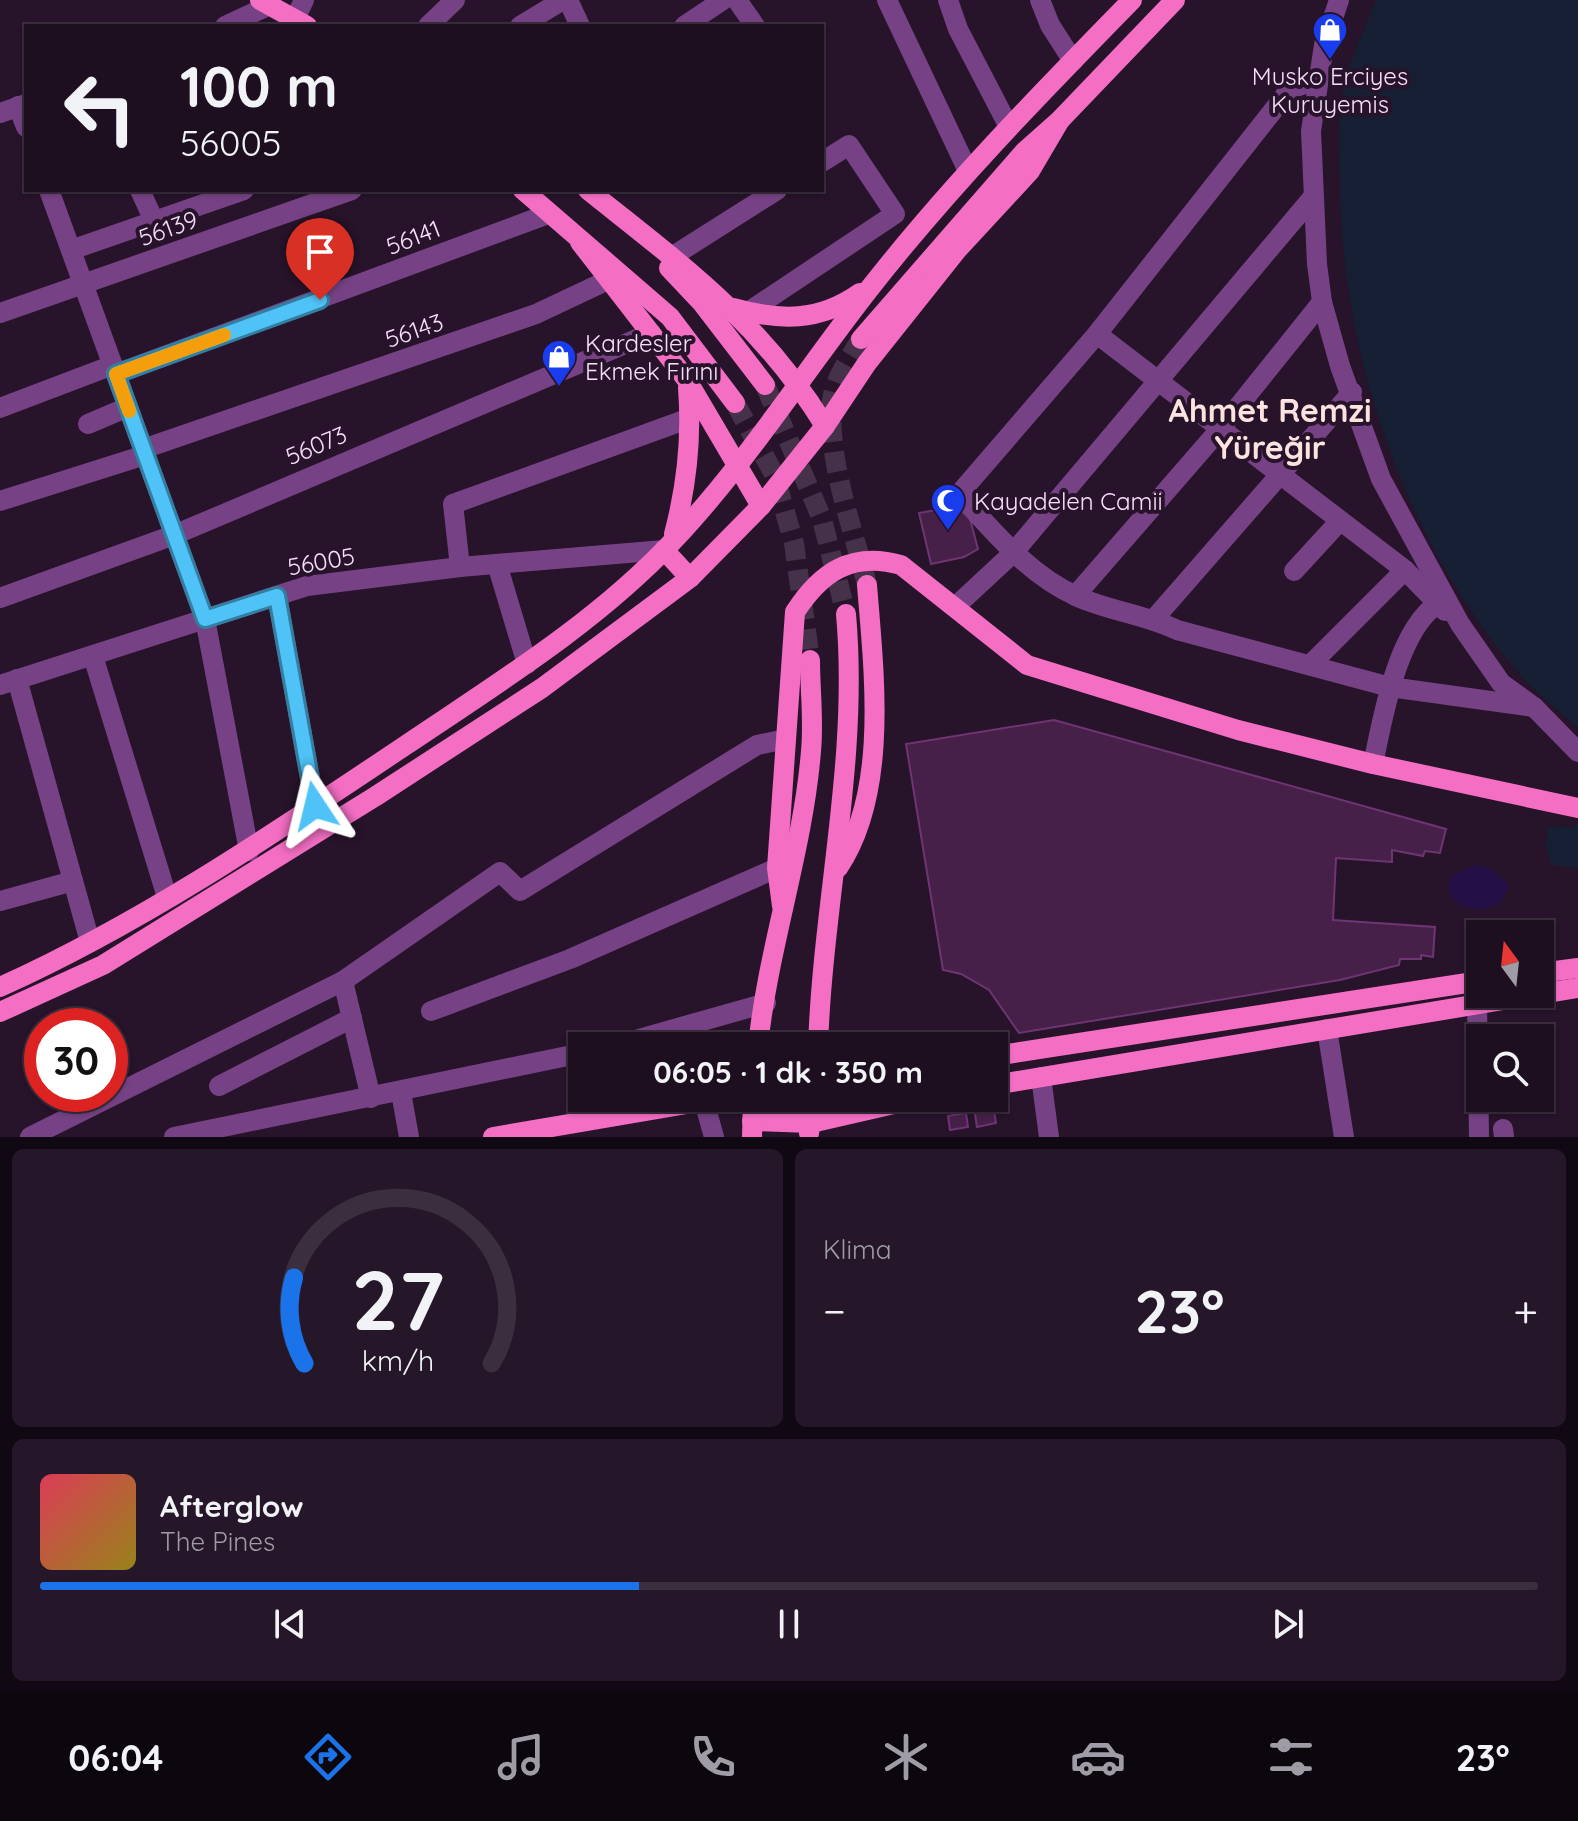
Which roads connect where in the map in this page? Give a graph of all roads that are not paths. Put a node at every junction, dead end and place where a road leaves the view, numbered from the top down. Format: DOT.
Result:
graph roads {
  1 [pos="455,0"];
  2 [pos="566,0"];
  3 [pos="723,0"];
  4 [pos="737,0"];
  5 [pos="887,0"];
  6 [pos="948,0"];
  7 [pos="1040,0"];
  8 [pos="1132,0"];
  9 [pos="1175,0"];
  10 [pos="1339,0"];
  11 [pos="265,3"];
  12 [pos="302,15"];
  13 [pos="228,24"];
  14 [pos="430,24"];
  15 [pos="524,24"];
  16 [pos="579,24"];
  17 [pos="687,24"];
  18 [pos="754,24"];
  19 [pos="1073,61"];
  20 [pos="1319,79"];
  21 [pos="1060,120"];
  22 [pos="1009,127"];
  23 [pos="824,161"];
  24 [pos="968,171"];
  25 [pos="50,192"];
  26 [pos="141,192"];
  27 [pos="238,192"];
  28 [pos="346,192"];
  29 [pos="527,192"];
  30 [pos="590,192"];
  31 [pos="774,192"];
  32 [pos="1313,197"];
  33 [pos="548,214"];
  34 [pos="625,220"];
  35 [pos="154,221"];
  36 [pos="580,242"];
  37 [pos="71,250"];
  38 [pos="673,256"];
  39 [pos="608,280"];
  40 [pos="84,286"];
  41 [pos="870,287"];
  42 [pos="1322,302"];
  43 [pos="741,310"];
  44 [pos="0,313"];
  45 [pos="651,333"];
  46 [pos="1097,334"];
  47 [pos="861,339"];
  48 [pos="114,370"];
  49 [pos="1158,379"];
  50 [pos="687,380"];
  51 [pos="799,384"];
  52 [pos="765,385"];
  53 [pos="1352,392"];
  54 [pos="735,403"];
  55 [pos="128,407"];
  56 [pos="0,408"];
  57 [pos="690,418"];
  58 [pos="88,424"];
  59 [pos="825,426"];
  60 [pos="1221,428"];
  61 [pos="144,452"];
  62 [pos="736,465"];
  63 [pos="1281,472"];
  64 [pos="0,501"];
  65 [pos="761,506"];
  66 [pos="1339,522"];
  67 [pos="174,535"];
  68 [pos="668,546"];
  69 [pos="1013,553"];
  70 [pos="497,564"];
  71 [pos="460,567"];
  72 [pos="1405,570"];
  73 [pos="1294,571"];
  74 [pos="690,578"];
  75 [pos="867,585"];
  76 [pos="277,596"];
  77 [pos="1075,596"];
  78 [pos="0,598"];
  79 [pos="1437,604"];
  80 [pos="956,606"];
  81 [pos="846,614"];
  82 [pos="205,619"];
  83 [pos="1154,619"];
  84 [pos="1460,624"];
  85 [pos="93,656"];
  86 [pos="810,660"];
  87 [pos="527,664"];
  88 [pos="1311,664"];
  89 [pos="9,682"];
  90 [pos="1390,687"];
  91 [pos="1534,707"];
  92 [pos="786,739"];
  93 [pos="1578,752"];
  94 [pos="1373,764"];
  95 [pos="315,806"];
  96 [pos="1578,808"];
  97 [pos="249,851"];
  98 [pos="777,868"];
  99 [pos="834,875"];
  100 [pos="73,881"];
  101 [pos="167,897"];
  102 [pos="0,901"];
  103 [pos="782,906"];
  104 [pos="90,942"];
  105 [pos="1578,968"];
  106 [pos="1554,971"];
  107 [pos="343,981"];
  108 [pos="1466,983"];
  109 [pos="0,987"];
  110 [pos="1578,988"];
  111 [pos="1554,992"];
  112 [pos="766,1003"];
  113 [pos="1466,1005"];
  114 [pos="1477,1008"];
  115 [pos="431,1011"];
  116 [pos="0,1012"];
  117 [pos="352,1018"];
  118 [pos="1327,1029"];
  119 [pos="663,1032"];
  120 [pos="761,1032"];
  121 [pos="818,1032"];
  122 [pos="1008,1054"];
  123 [pos="568,1056"];
  124 [pos="1041,1077"];
  125 [pos="1008,1083"];
  126 [pos="219,1086"];
  127 [pos="401,1092"];
  128 [pos="371,1098"];
  129 [pos="638,1112"];
  130 [pos="713,1112"];
  131 [pos="814,1112"];
  132 [pos="876,1112"];
  133 [pos="752,1129"];
  134 [pos="812,1132"];
  135 [pos="1043,1136"];
  136 [pos="30,1137"];
  137 [pos="174,1137"];
  138 [pos="409,1137"];
  139 [pos="493,1137"];
  140 [pos="714,1137"];
  141 [pos="1344,1137"];
  142 [pos="1479,1137"];
  1 -- 14 [label="street"];
  2 -- 15 [label="street"];
  2 -- 16 [label="street"];
  3 -- 17 [label="street"];
  4 -- 18 [label="street"];
  5 -- 24 [label="street"];
  6 -- 22 [label="street"];
  7 -- 19 [label="street"];
  8 -- 19 [label="main road"];
  9 -- 21 [label="main road"];
  10 -- 20 [label="street"];
  11 -- 12 [label="main road"];
  11 -- 13 [label="street"];
  19 -- 22 [label="main road"];
  20 -- 32 [label="street"];
  20 -- 46 [label="street"];
  21 -- 47 [label="main road"];
  21 -- 59 [label="main road"];
  22 -- 24 [label="main road"];
  23 -- 43 [label="street"];
  24 -- 41 [label="main road"];
  25 -- 37 [label="street"];
  26 -- 35 [label="street"];
  27 -- 35 [label="street"];
  28 -- 40 [label="street, 56139"];
  29 -- 33 [label="main road"];
  30 -- 34 [label="main road"];
  31 -- 38 [label="street"];
  32 -- 42 [label="street"];
  32 -- 49 [label="street"];
  33 -- 36 [label="main road"];
  33 -- 48 [label="street, 56141"];
  34 -- 38 [label="main road"];
  34 -- 52 [label="main road"];
  35 -- 37 [label="street"];
  36 -- 39 [label="main road"];
  36 -- 54 [label="main road"];
  37 -- 40 [label="street"];
  38 -- 43 [label="main road"];
  39 -- 45 [label="main road"];
  39 -- 61 [label="street, 56143"];
  40 -- 44 [label="street, 56139"];
  40 -- 48 [label="street"];
  41 -- 43 [label="main road"];
  41 -- 51 [label="main road"];
  42 -- 53 [label="street"];
  42 -- 60 [label="street"];
  43 -- 51 [label="main road"];
  45 -- 50 [label="main road"];
  45 -- 67 [label="street, 56073"];
  46 -- 49 [label="street"];
  46 -- 69 [label="street"];
  48 -- 55 [label="street"];
  48 -- 56 [label="street, 56141"];
  49 -- 60 [label="street"];
  49 -- 69 [label="street"];
  50 -- 57 [label="main road"];
  50 -- 62 [label="main road"];
  51 -- 59 [label="main road"];
  51 -- 62 [label="main road"];
  53 -- 63 [label="street"];
  53 -- 84 [label="street"];
  55 -- 58 [label="street"];
  55 -- 61 [label="street"];
  57 -- 68 [label="main road"];
  57 -- 71 [label="street"];
  59 -- 65 [label="main road"];
  60 -- 63 [label="street"];
  60 -- 77 [label="street"];
  61 -- 64 [label="street, 56143"];
  61 -- 67 [label="street"];
  62 -- 65 [label="main road"];
  62 -- 68 [label="main road"];
  63 -- 66 [label="street"];
  63 -- 83 [label="street"];
  65 -- 74 [label="main road"];
  66 -- 72 [label="street"];
  66 -- 73 [label="street"];
  67 -- 78 [label="street, 56073"];
  67 -- 82 [label="street"];
  68 -- 70 [label="street, 56005"];
  68 -- 74 [label="main road"];
  68 -- 87 [label="main road"];
  69 -- 77 [label="street"];
  69 -- 80 [label="street"];
  70 -- 71 [label="street, 56005"];
  70 -- 87 [label="street"];
  71 -- 76 [label="street, 56005"];
  72 -- 79 [label="street"];
  72 -- 88 [label="street"];
  74 -- 116 [label="main road"];
  75 -- 99 [label="main road"];
  76 -- 82 [label="street, 56005"];
  76 -- 95 [label="street"];
  77 -- 83 [label="street"];
  79 -- 84 [label="street"];
  79 -- 90 [label="street"];
  80 -- 92 [label="main road"];
  80 -- 94 [label="main road"];
  81 -- 99 [label="main road"];
  82 -- 85 [label="street, 56005"];
  82 -- 97 [label="street"];
  83 -- 88 [label="street"];
  84 -- 91 [label="street"];
  85 -- 89 [label="street, 56005"];
  85 -- 101 [label="street"];
  86 -- 103 [label="main road"];
  87 -- 95 [label="main road"];
  88 -- 90 [label="street"];
  89 -- 100 [label="street"];
  90 -- 91 [label="street"];
  90 -- 94 [label="street"];
  91 -- 93 [label="street"];
  92 -- 98 [label="main road"];
  92 -- 107 [label="street"];
  94 -- 96 [label="main road"];
  95 -- 97 [label="main road"];
  97 -- 101 [label="main road"];
  98 -- 103 [label="main road"];
  98 -- 115 [label="street"];
  99 -- 121 [label="main road"];
  100 -- 102 [label="street"];
  100 -- 104 [label="street"];
  101 -- 104 [label="main road"];
  103 -- 112 [label="main road"];
  104 -- 109 [label="main road"];
  105 -- 106 [label="main road"];
  107 -- 117 [label="street"];
  107 -- 136 [label="street"];
  108 -- 122 [label="main road"];
  110 -- 111 [label="main road"];
  112 -- 119 [label="street"];
  112 -- 120 [label="main road"];
  113 -- 118 [label="main road"];
  114 -- 142 [label="street"];
  117 -- 126 [label="street"];
  117 -- 128 [label="street"];
  118 -- 124 [label="main road"];
  118 -- 141 [label="street"];
  123 -- 127 [label="street"];
  124 -- 125 [label="main road"];
  124 -- 135 [label="street"];
  127 -- 128 [label="street"];
  127 -- 138 [label="street"];
  128 -- 137 [label="street"];
  129 -- 139 [label="main road"];
  130 -- 140 [label="street"];
  131 -- 134 [label="main road"];
  132 -- 134 [label="main road"];
  133 -- 134 [label="main road"];
}
